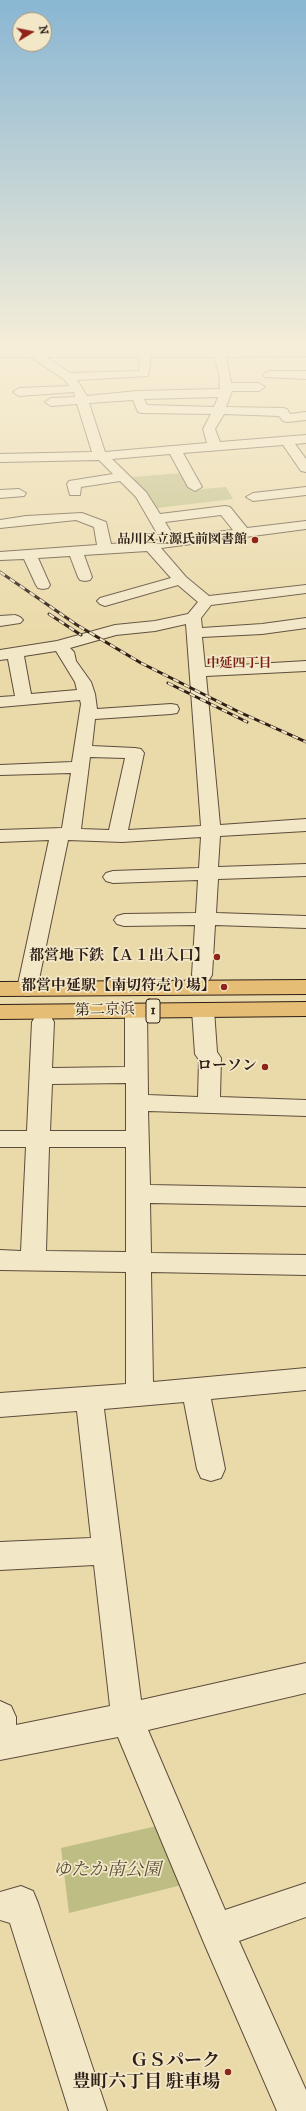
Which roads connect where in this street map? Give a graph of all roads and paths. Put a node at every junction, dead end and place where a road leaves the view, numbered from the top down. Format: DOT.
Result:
graph roads {
  1 [pos="97,445"];
  2 [pos="214,445"];
  3 [pos="251,445"];
  4 [pos="290,445"];
  5 [pos="215,448"];
  6 [pos="175,451"];
  7 [pos="101,456"];
  8 [pos="0,458"];
  9 [pos="305,466"];
  10 [pos="123,477"];
  11 [pos="195,487"];
  12 [pos="306,491"];
  13 [pos="75,492"];
  14 [pos="19,493"];
  15 [pos="0,494"];
  16 [pos="253,497"];
  17 [pos="155,519"];
  18 [pos="0,524"];
  19 [pos="306,525"];
  20 [pos="243,533"];
  21 [pos="170,542"];
  22 [pos="151,546"];
  23 [pos="105,549"];
  24 [pos="76,551"];
  25 [pos="29,554"];
  26 [pos="0,556"];
  27 [pos="85,578"];
  28 [pos="181,580"];
  29 [pos="43,585"];
  30 [pos="306,589"];
  31 [pos="105,601"];
  32 [pos="206,601"];
  33 [pos="193,618"];
  34 [pos="306,623"];
  35 [pos="196,633"];
  36 [pos="59,646"];
  37 [pos="7,654"];
  38 [pos="306,666"];
  39 [pos="199,672"];
  40 [pos="87,694"];
  41 [pos="24,701"];
  42 [pos="0,702"];
  43 [pos="171,709"];
  44 [pos="88,714"];
  45 [pos="81,759"];
  46 [pos="0,770"];
  47 [pos="306,825"];
  48 [pos="211,831"];
  49 [pos="66,834"];
  50 [pos="0,836"];
  51 [pos="117,836"];
  52 [pos="306,870"];
  53 [pos="209,874"];
  54 [pos="113,877"];
  55 [pos="206,919"];
  56 [pos="124,920"];
  57 [pos="306,922"];
  58 [pos="202,975"];
  59 [pos="306,987"];
  60 [pos="0,989"];
  61 [pos="27,989"];
  62 [pos="306,1009"];
  63 [pos="203,1010"];
  64 [pos="136,1011"];
  65 [pos="0,1012"];
  66 [pos="43,1022"];
  67 [pos="137,1075"];
  68 [pos="40,1076"];
  69 [pos="137,1103"];
  70 [pos="209,1104"];
  71 [pos="306,1108"];
  72 [pos="0,1139"];
  73 [pos="37,1139"];
  74 [pos="137,1139"];
  75 [pos="138,1194"];
  76 [pos="306,1197"];
  77 [pos="0,1260"];
  78 [pos="33,1260"];
  79 [pos="138,1261"];
  80 [pos="306,1265"];
  81 [pos="306,1379"];
  82 [pos="195,1389"];
  83 [pos="140,1395"];
  84 [pos="90,1399"];
  85 [pos="0,1405"];
  86 [pos="211,1469"];
  87 [pos="108,1551"];
  88 [pos="0,1556"];
  89 [pos="306,1678"];
  90 [pos="127,1718"];
  91 [pos="0,1735"];
  92 [pos="296,1904"];
  93 [pos="8,1906"];
  94 [pos="216,1931"];
  95 [pos="88,2111"];
  96 [pos="296,2111"];
  1 -- 7 [label="street"];
  2 -- 5 [label="street"];
  3 -- 5 [label="street"];
  4 -- 9 [label="street"];
  5 -- 6 [label="street"];
  6 -- 7 [label="street"];
  6 -- 11 [label="street"];
  7 -- 8 [label="street"];
  7 -- 10 [label="street"];
  10 -- 13 [label="street"];
  10 -- 17 [label="street"];
  12 -- 16 [label="street"];
  14 -- 15 [label="street"];
  17 -- 20 [label="street"];
  17 -- 21 [label="street"];
  18 -- 23 [label="street"];
  19 -- 20 [label="street"];
  20 -- 21 [label="street"];
  21 -- 22 [label="street"];
  22 -- 23 [label="street"];
  22 -- 28 [label="street"];
  23 -- 24 [label="street"];
  24 -- 25 [label="street"];
  24 -- 27 [label="street"];
  25 -- 26 [label="street"];
  25 -- 29 [label="street"];
  28 -- 31 [label="street"];
  28 -- 32 [label="street"];
  30 -- 32 [label="street"];
  32 -- 33 [label="street"];
  33 -- 35 [label="street"];
  33 -- 36 [label="street"];
  34 -- 35 [label="street"];
  35 -- 39 [label="street"];
  36 -- 37 [label="street"];
  36 -- 40 [label="street"];
  37 -- 41 [label="street"];
  38 -- 39 [label="street"];
  39 -- 48 [label="street"];
  40 -- 41 [label="street"];
  40 -- 44 [label="street"];
  41 -- 42 [label="street"];
  43 -- 44 [label="street"];
  44 -- 45 [label="street"];
  45 -- 46 [label="street"];
  45 -- 49 [label="street"];
  45 -- 51 [label="street"];
  47 -- 48 [label="street"];
  48 -- 51 [label="street"];
  48 -- 53 [label="street"];
  49 -- 50 [label="street"];
  49 -- 51 [label="street"];
  49 -- 61 [label="street"];
  52 -- 53 [label="street"];
  53 -- 54 [label="street"];
  53 -- 55 [label="street"];
  55 -- 56 [label="street"];
  55 -- 57 [label="street"];
  55 -- 58 [label="street"];
  59 -- 61 [label="highway, 第二京浜 / 1"];
  60 -- 61 [label="highway, 第二京浜 / 1"];
  62 -- 63 [label="highway, 第二京浜 / 1"];
  63 -- 64 [label="highway, 第二京浜 / 1"];
  63 -- 70 [label="street"];
  64 -- 65 [label="highway, 第二京浜 / 1"];
  64 -- 67 [label="street"];
  66 -- 68 [label="street"];
  67 -- 68 [label="street"];
  67 -- 69 [label="street"];
  68 -- 73 [label="street"];
  69 -- 70 [label="street"];
  69 -- 74 [label="street"];
  70 -- 71 [label="street"];
  72 -- 73 [label="street"];
  73 -- 74 [label="street"];
  73 -- 78 [label="street"];
  74 -- 75 [label="street"];
  75 -- 76 [label="street"];
  75 -- 79 [label="street"];
  77 -- 78 [label="street"];
  78 -- 79 [label="street"];
  79 -- 80 [label="street"];
  79 -- 83 [label="street"];
  81 -- 82 [label="street"];
  82 -- 83 [label="street"];
  82 -- 86 [label="street"];
  83 -- 84 [label="street"];
  84 -- 85 [label="street"];
  84 -- 87 [label="street"];
  87 -- 88 [label="street"];
  87 -- 90 [label="street"];
  89 -- 90 [label="street"];
  90 -- 91 [label="street"];
  90 -- 94 [label="street"];
  92 -- 94 [label="street"];
  93 -- 95 [label="street"];
  94 -- 96 [label="street"];
}
